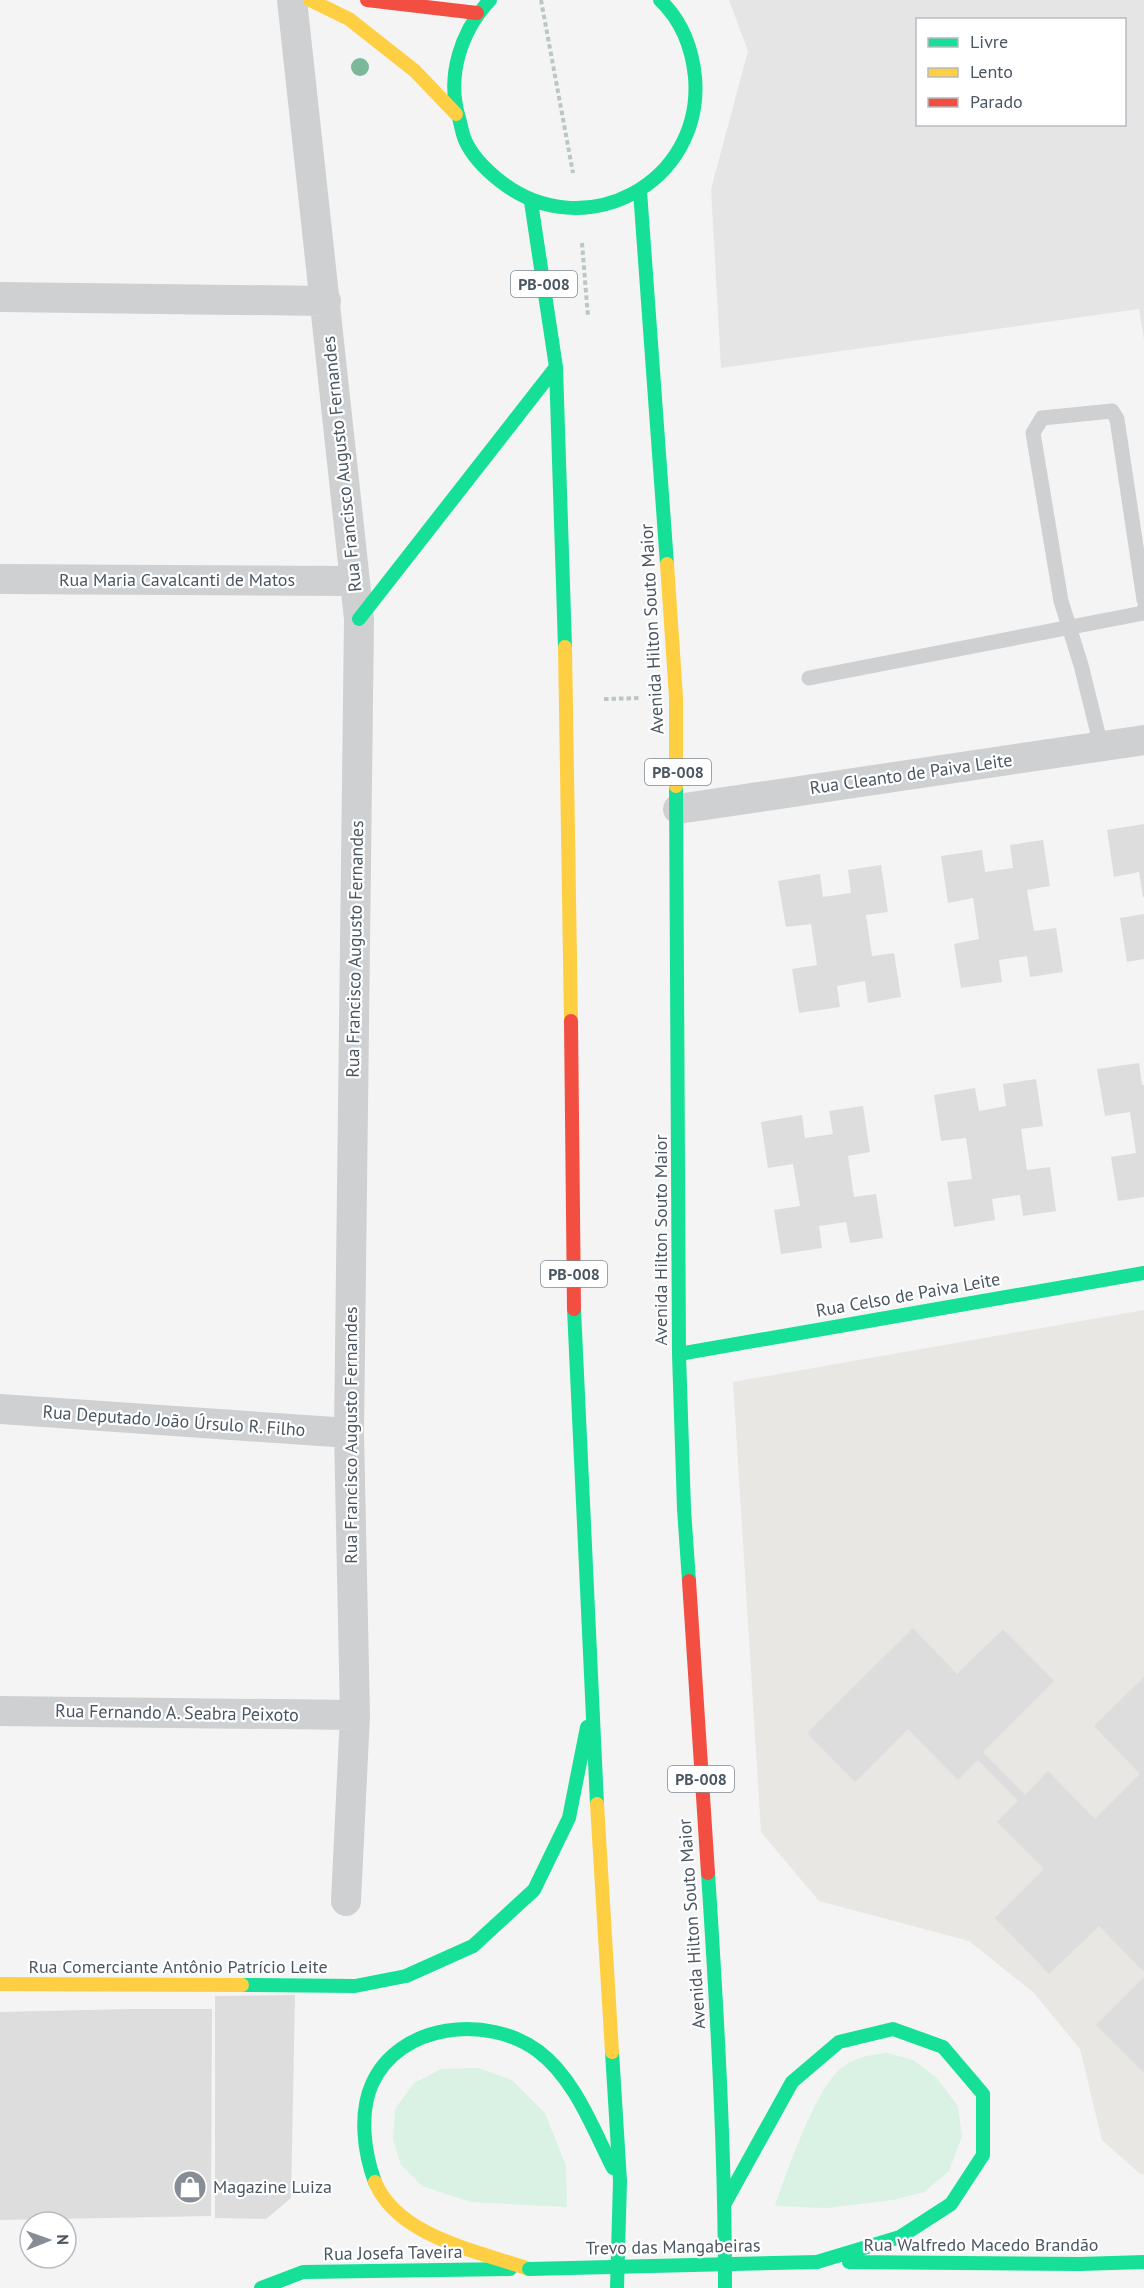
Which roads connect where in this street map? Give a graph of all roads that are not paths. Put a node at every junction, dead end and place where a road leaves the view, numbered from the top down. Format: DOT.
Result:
graph roads {
  1 [pos="292,0"];
  2 [pos="310,0"];
  3 [pos="367,0"];
  4 [pos="490,0"];
  5 [pos="660,0"];
  6 [pos="477,13"];
  7 [pos="456,114"];
  8 [pos="640,191"];
  9 [pos="531,202"];
  10 [pos="0,297"];
  11 [pos="326,301"];
  12 [pos="556,367"];
  13 [pos="0,579"];
  14 [pos="354,581"];
  15 [pos="1144,600"];
  16 [pos="1144,609"];
  17 [pos="359,619"];
  18 [pos="1069,628"];
  19 [pos="809,678"];
  20 [pos="1144,740"];
  21 [pos="1101,746"];
  22 [pos="678,809"];
  23 [pos="1144,1273"];
  24 [pos="679,1354"];
  25 [pos="0,1409"];
  26 [pos="349,1433"];
  27 [pos="591,1708"];
  28 [pos="0,1711"];
  29 [pos="355,1715"];
  30 [pos="346,1901"];
  31 [pos="0,1984"];
  32 [pos="620,2181"];
  33 [pos="725,2203"];
  34 [pos="817,2262"];
  35 [pos="1144,2262"];
  36 [pos="529,2269"];
  37 [pos="261,2288"];
  38 [pos="617,2288"];
  39 [pos="725,2288"];
  1 -- 11 [label="street, Rua Francisco Augusto Fernandes"];
  2 -- 7 [label="main road"];
  3 -- 6 [label="main road"];
  4 -- 6 [label="main road"];
  5 -- 8 [label="main road"];
  6 -- 7 [label="main road"];
  7 -- 9 [label="main road"];
  8 -- 9 [label="main road"];
  8 -- 22 [label="main road, Avenida Hilton Souto Maior / PB-008"];
  9 -- 12 [label="main road, PB-008"];
  10 -- 11 [label="street"];
  11 -- 14 [label="street, Rua Francisco Augusto Fernandes"];
  12 -- 17 [label="main road"];
  12 -- 27 [label="main road, PB-008"];
  13 -- 14 [label="street, Rua Maria Cavalcanti de Matos"];
  14 -- 17 [label="street, Rua Francisco Augusto Fernandes"];
  15 -- 18 [label="lane"];
  16 -- 18 [label="lane"];
  17 -- 26 [label="street, Rua Francisco Augusto Fernandes"];
  18 -- 19 [label="lane"];
  18 -- 21 [label="lane"];
  20 -- 21 [label="street, Rua Cleanto de Paiva Leite"];
  21 -- 22 [label="street, Rua Cleanto de Paiva Leite"];
  22 -- 24 [label="main road, Avenida Hilton Souto Maior / PB-008"];
  23 -- 24 [label="main road, Rua Celso de Paiva Leite"];
  24 -- 33 [label="main road, Avenida Hilton Souto Maior / PB-008"];
  25 -- 26 [label="street, Rua Deputado João Úrsulo R. Filho"];
  26 -- 29 [label="street, Rua Francisco Augusto Fernandes"];
  27 -- 31 [label="main road, Rua Comerciante Antônio Patrício Leite"];
  27 -- 32 [label="main road, PB-008"];
  28 -- 29 [label="street, Rua Fernando A. Seabra Peixoto"];
  29 -- 30 [label="street, Rua Francisco Augusto Fernandes"];
  32 -- 36 [label="main road"];
  32 -- 38 [label="main road, PB-008"];
  33 -- 34 [label="main road"];
  33 -- 39 [label="main road, Avenida Hilton Souto Maior / PB-008"];
  34 -- 35 [label="main road, Rua Walfredo Macedo Brandão"];
  34 -- 36 [label="main road, Trevo das Mangabeiras, bridge"];
  36 -- 37 [label="main road, Rua Josefa Taveira"];
}
